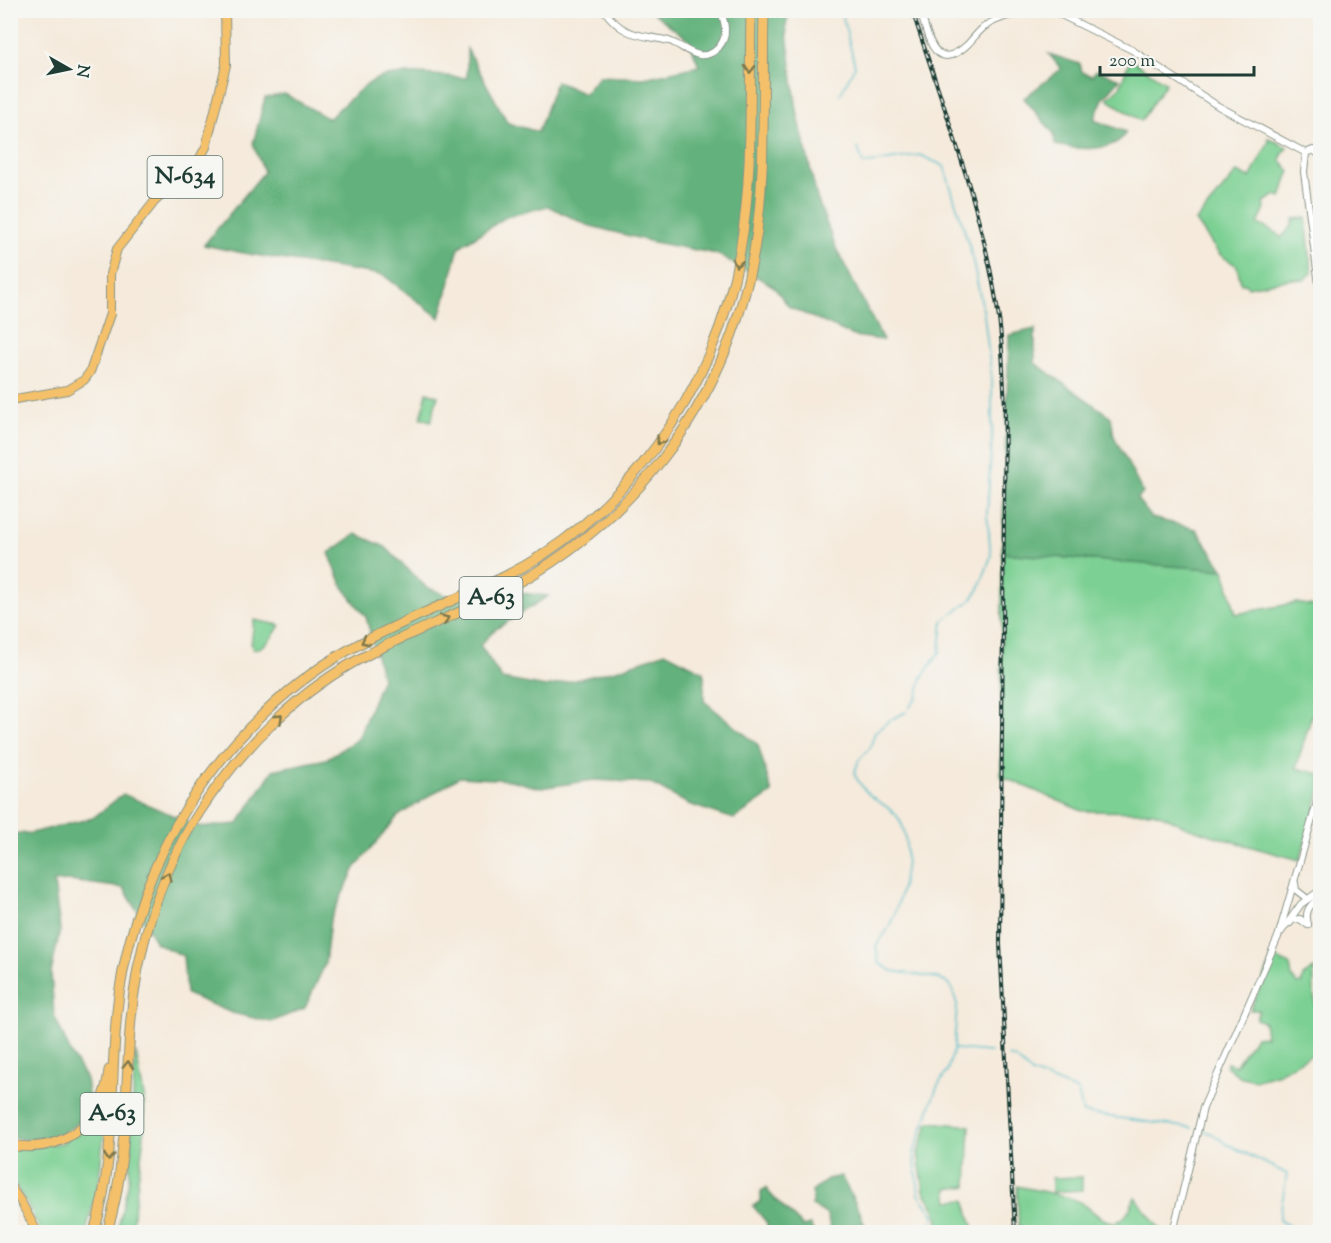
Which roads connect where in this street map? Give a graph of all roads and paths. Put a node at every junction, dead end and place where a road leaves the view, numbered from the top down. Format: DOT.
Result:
graph roads {
  1 [pos="225,10"];
  2 [pos="603,10"];
  3 [pos="721,10"];
  4 [pos="751,10"];
  5 [pos="764,10"];
  6 [pos="920,10"];
  7 [pos="1027,10"];
  8 [pos="1051,10"];
  9 [pos="1306,153"];
  10 [pos="1320,155"];
  11 [pos="1320,292"];
  12 [pos="10,400"];
  13 [pos="1320,792"];
  14 [pos="1295,880"];
  15 [pos="1293,890"];
  16 [pos="1320,894"];
  17 [pos="1305,897"];
  18 [pos="1297,907"];
  19 [pos="1284,924"];
  20 [pos="1278,937"];
  21 [pos="119,994"];
  22 [pos="125,1124"];
  23 [pos="10,1145"];
  24 [pos="10,1185"];
  25 [pos="37,1233"];
  26 [pos="94,1233"];
  27 [pos="107,1233"];
  28 [pos="112,1233"];
  29 [pos="1173,1233"];
  1 -- 12 [label="highway, N-634"];
  2 -- 3 [label="street"];
  4 -- 21 [label="highway, A-63, one-way"];
  22 -- 5 [label="highway, A-63, one-way"];
  6 -- 7 [label="street"];
  8 -- 9 [label="street"];
  9 -- 10 [label="street"];
  9 -- 11 [label="street"];
  13 -- 14 [label="street"];
  14 -- 15 [label="street"];
  14 -- 17 [label="street"];
  15 -- 18 [label="street"];
  15 -- 19 [label="street"];
  16 -- 17 [label="street"];
  16 -- 18 [label="street"];
  16 -- 20 [label="street"];
  17 -- 18 [label="street"];
  18 -- 19 [label="street"];
  19 -- 20 [label="street"];
  20 -- 29 [label="street"];
  21 -- 23 [label="highway"];
  21 -- 26 [label="highway, A-63, one-way"];
  22 -- 27 [label="highway, A-63"];
  22 -- 28 [label="highway"];
  24 -- 25 [label="highway"];
}
